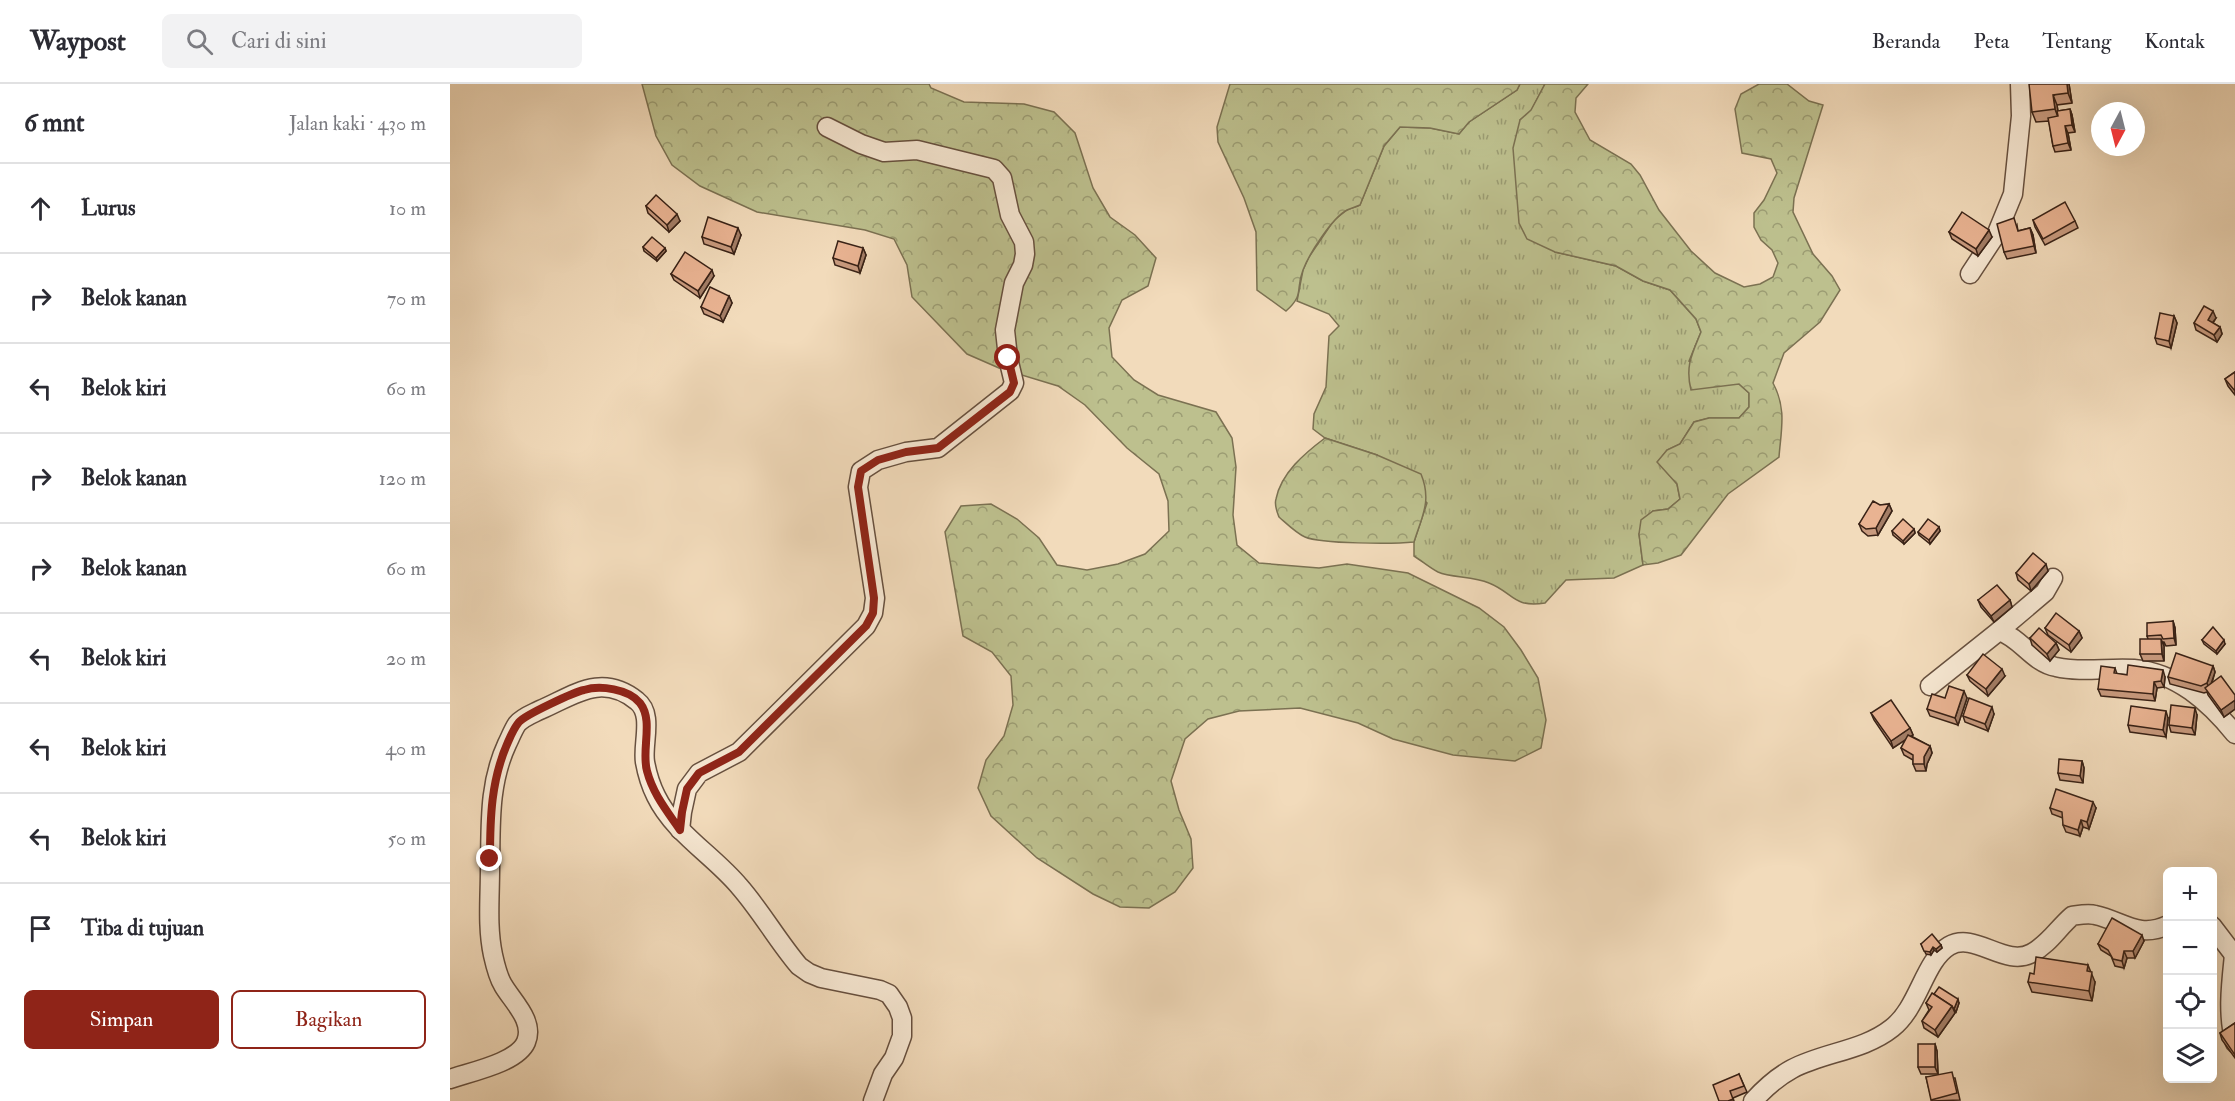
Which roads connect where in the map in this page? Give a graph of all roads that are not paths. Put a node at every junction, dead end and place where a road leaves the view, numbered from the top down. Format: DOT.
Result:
graph roads {
  1 [pos="2020,84"];
  2 [pos="827,127"];
  3 [pos="1970,274"];
  4 [pos="2053,578"];
  5 [pos="1999,631"];
  6 [pos="1930,686"];
  7 [pos="2235,734"];
  8 [pos="680,830"];
  9 [pos="2163,927"];
  10 [pos="2217,932"];
  11 [pos="2235,955"];
  12 [pos="2235,1043"];
  13 [pos="450,1079"];
  14 [pos="873,1101"];
  15 [pos="1753,1101"];
  1 -- 3 [label="street"];
  2 -- 8 [label="street"];
  4 -- 5 [label="street"];
  5 -- 6 [label="street"];
  5 -- 7 [label="street"];
  8 -- 13 [label="street"];
  8 -- 14 [label="street"];
  9 -- 15 [label="street"];
  10 -- 11 [label="street"];
  11 -- 12 [label="street"];
}
